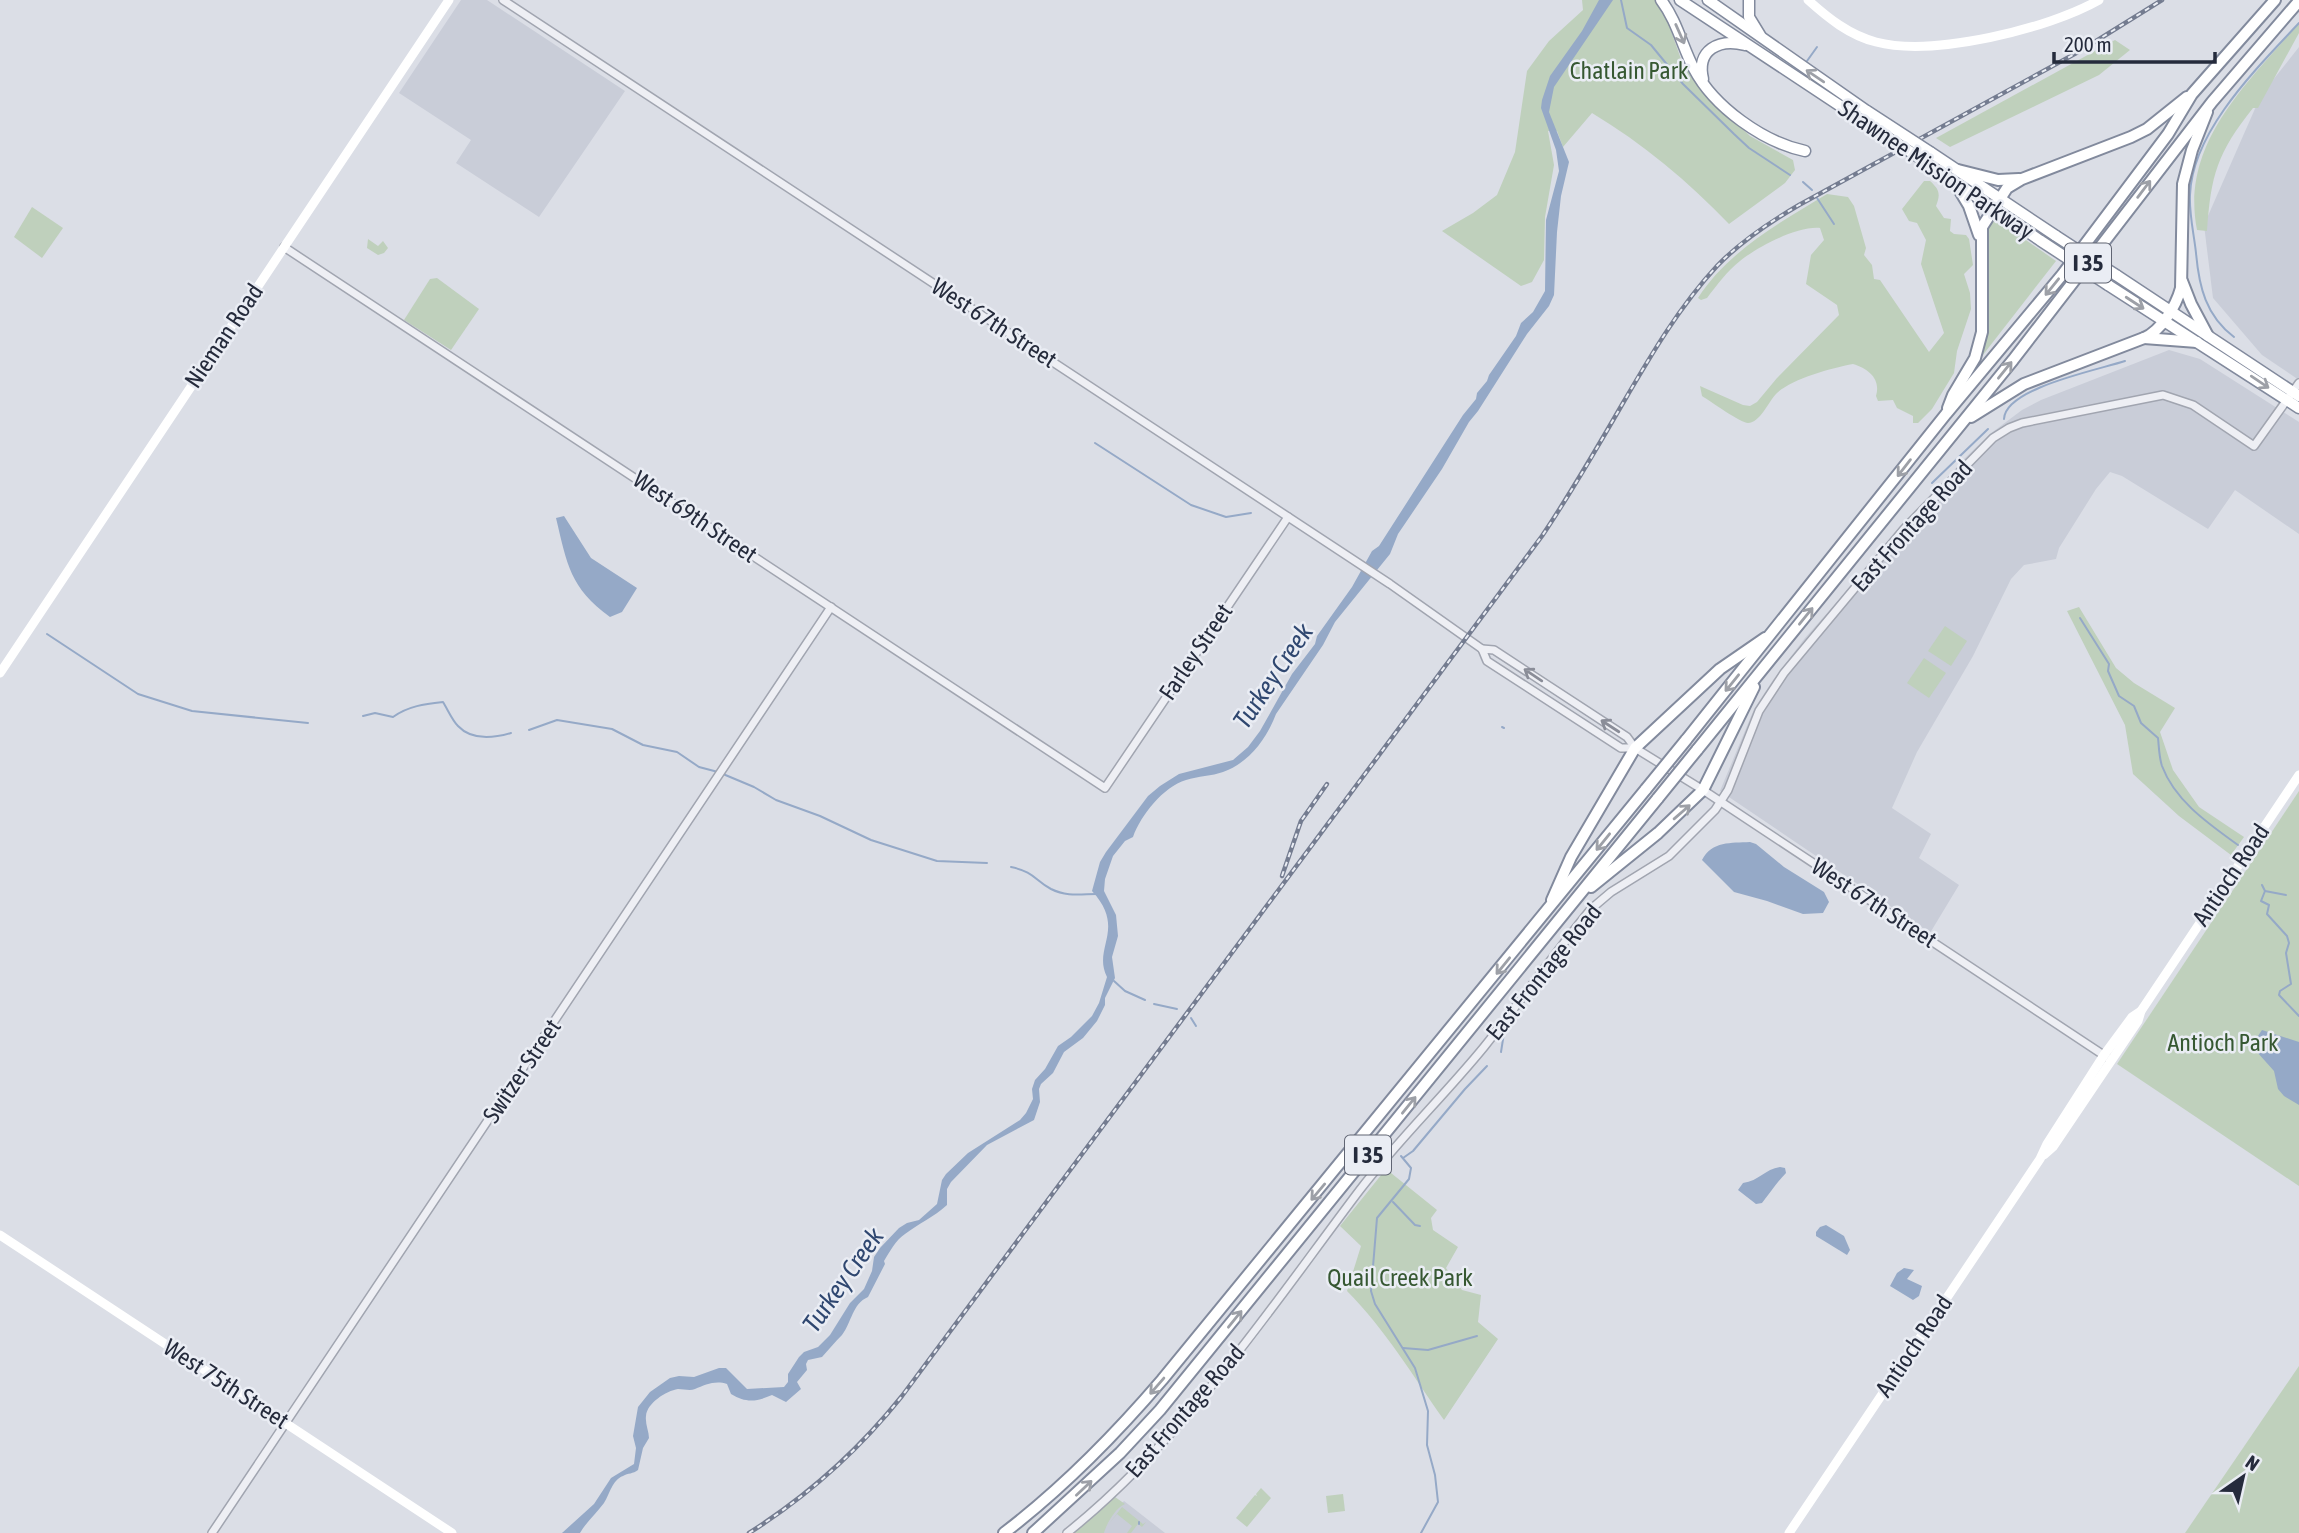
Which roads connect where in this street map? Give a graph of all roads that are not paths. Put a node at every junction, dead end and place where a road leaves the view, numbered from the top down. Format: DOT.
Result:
graph roads {
  1 [pos="449,0"];
  2 [pos="503,0"];
  3 [pos="1661,0"];
  4 [pos="1680,0"];
  5 [pos="1713,0"];
  6 [pos="1749,0"];
  7 [pos="1808,0"];
  8 [pos="2099,0"];
  9 [pos="2275,0"];
  10 [pos="2299,1"];
  11 [pos="1763,40"];
  12 [pos="1761,53"];
  13 [pos="1704,83"];
  14 [pos="2192,94"];
  15 [pos="2212,102"];
  16 [pos="1864,115"];
  17 [pos="1805,151"];
  18 [pos="1956,176"];
  19 [pos="2022,179"];
  20 [pos="1997,203"];
  21 [pos="1981,244"];
  22 [pos="284,247"];
  23 [pos="2181,279"];
  24 [pos="2170,311"];
  25 [pos="2163,321"];
  26 [pos="2208,336"];
  27 [pos="2144,338"];
  28 [pos="2197,342"];
  29 [pos="2295,393"];
  30 [pos="2299,408"];
  31 [pos="1946,414"];
  32 [pos="1963,423"];
  33 [pos="1288,517"];
  34 [pos="831,607"];
  35 [pos="1775,630"];
  36 [pos="1482,649"];
  37 [pos="1762,669"];
  38 [pos="0,673"];
  39 [pos="1581,707"];
  40 [pos="1574,718"];
  41 [pos="1635,748"];
  42 [pos="2299,775"];
  43 [pos="1105,788"];
  44 [pos="1703,790"];
  45 [pos="1721,802"];
  46 [pos="1576,900"];
  47 [pos="1546,912"];
  48 [pos="2108,1058"];
  49 [pos="0,1235"];
  50 [pos="285,1423"];
  51 [pos="212,1533"];
  52 [pos="452,1533"];
  53 [pos="1004,1533"];
  54 [pos="1032,1533"];
  55 [pos="1067,1533"];
  56 [pos="1788,1533"];
  1 -- 22 [label="main road, Nieman Road"];
  2 -- 33 [label="street, West 67th Street"];
  3 -- 13 [label="highway, one-way"];
  4 -- 12 [label="highway, Shawnee Mission Parkway"];
  5 -- 11 [label="highway, Shawnee Mission Parkway"];
  6 -- 11 [label="highway"];
  7 -- 8 [label="main road"];
  9 -- 14 [label="highway, I 35"];
  10 -- 15 [label="highway, I 35"];
  16 -- 11 [label="highway, Shawnee Mission Parkway, one-way"];
  12 -- 13 [label="highway"];
  12 -- 16 [label="highway, Shawnee Mission Parkway"];
  13 -- 17 [label="highway"];
  14 -- 19 [label="highway"];
  14 -- 31 [label="highway, I 35, one-way"];
  15 -- 23 [label="highway"];
  32 -- 15 [label="highway, I 35, one-way"];
  16 -- 18 [label="highway, Shawnee Mission Parkway, bridge"];
  18 -- 19 [label="highway"];
  18 -- 20 [label="highway, Shawnee Mission Parkway"];
  18 -- 21 [label="highway"];
  19 -- 20 [label="highway"];
  20 -- 21 [label="highway"];
  20 -- 24 [label="highway, Shawnee Mission Parkway, bridge"];
  20 -- 25 [label="highway, Shawnee Mission Parkway, one-way, bridge"];
  21 -- 31 [label="highway"];
  22 -- 34 [label="street, West 69th Street"];
  22 -- 38 [label="main road, Nieman Road"];
  23 -- 24 [label="highway"];
  23 -- 26 [label="highway"];
  24 -- 25 [label="highway"];
  24 -- 26 [label="highway, Shawnee Mission Parkway"];
  25 -- 27 [label="highway"];
  25 -- 28 [label="highway, Shawnee Mission Parkway"];
  26 -- 29 [label="highway, Shawnee Mission Parkway"];
  27 -- 28 [label="highway"];
  27 -- 32 [label="highway"];
  28 -- 29 [label="highway, Shawnee Mission Parkway, one-way"];
  29 -- 30 [label="highway, Shawnee Mission Parkway"];
  29 -- 45 [label="street, East Frontage Road"];
  31 -- 35 [label="highway, I 35, one-way"];
  37 -- 32 [label="highway, I 35, one-way"];
  33 -- 36 [label="street, West 67th Street"];
  33 -- 43 [label="street, Farley Street"];
  34 -- 43 [label="street, West 69th Street"];
  34 -- 50 [label="street, Switzer Street"];
  35 -- 41 [label="highway"];
  35 -- 47 [label="highway, I 35, one-way, bridge"];
  39 -- 36 [label="street, West 67th Street, one-way"];
  36 -- 40 [label="street, West 67th Street"];
  37 -- 44 [label="highway"];
  37 -- 46 [label="highway, I 35, bridge"];
  39 -- 40 [label="street"];
  41 -- 39 [label="street, West 67th Street, one-way"];
  40 -- 41 [label="street, West 67th Street"];
  41 -- 44 [label="street, West 67th Street"];
  41 -- 47 [label="highway"];
  42 -- 48 [label="main road, Antioch Road"];
  44 -- 45 [label="street, West 67th Street"];
  46 -- 44 [label="highway, one-way"];
  45 -- 48 [label="street, West 67th Street"];
  45 -- 55 [label="street, East Frontage Road"];
  54 -- 46 [label="highway, I 35, one-way"];
  47 -- 53 [label="highway, I 35, one-way"];
  48 -- 56 [label="main road, Antioch Road"];
  49 -- 50 [label="main road, West 75th Street"];
  50 -- 51 [label="street, Switzer Street"];
  50 -- 52 [label="main road, West 75th Street"];
}
